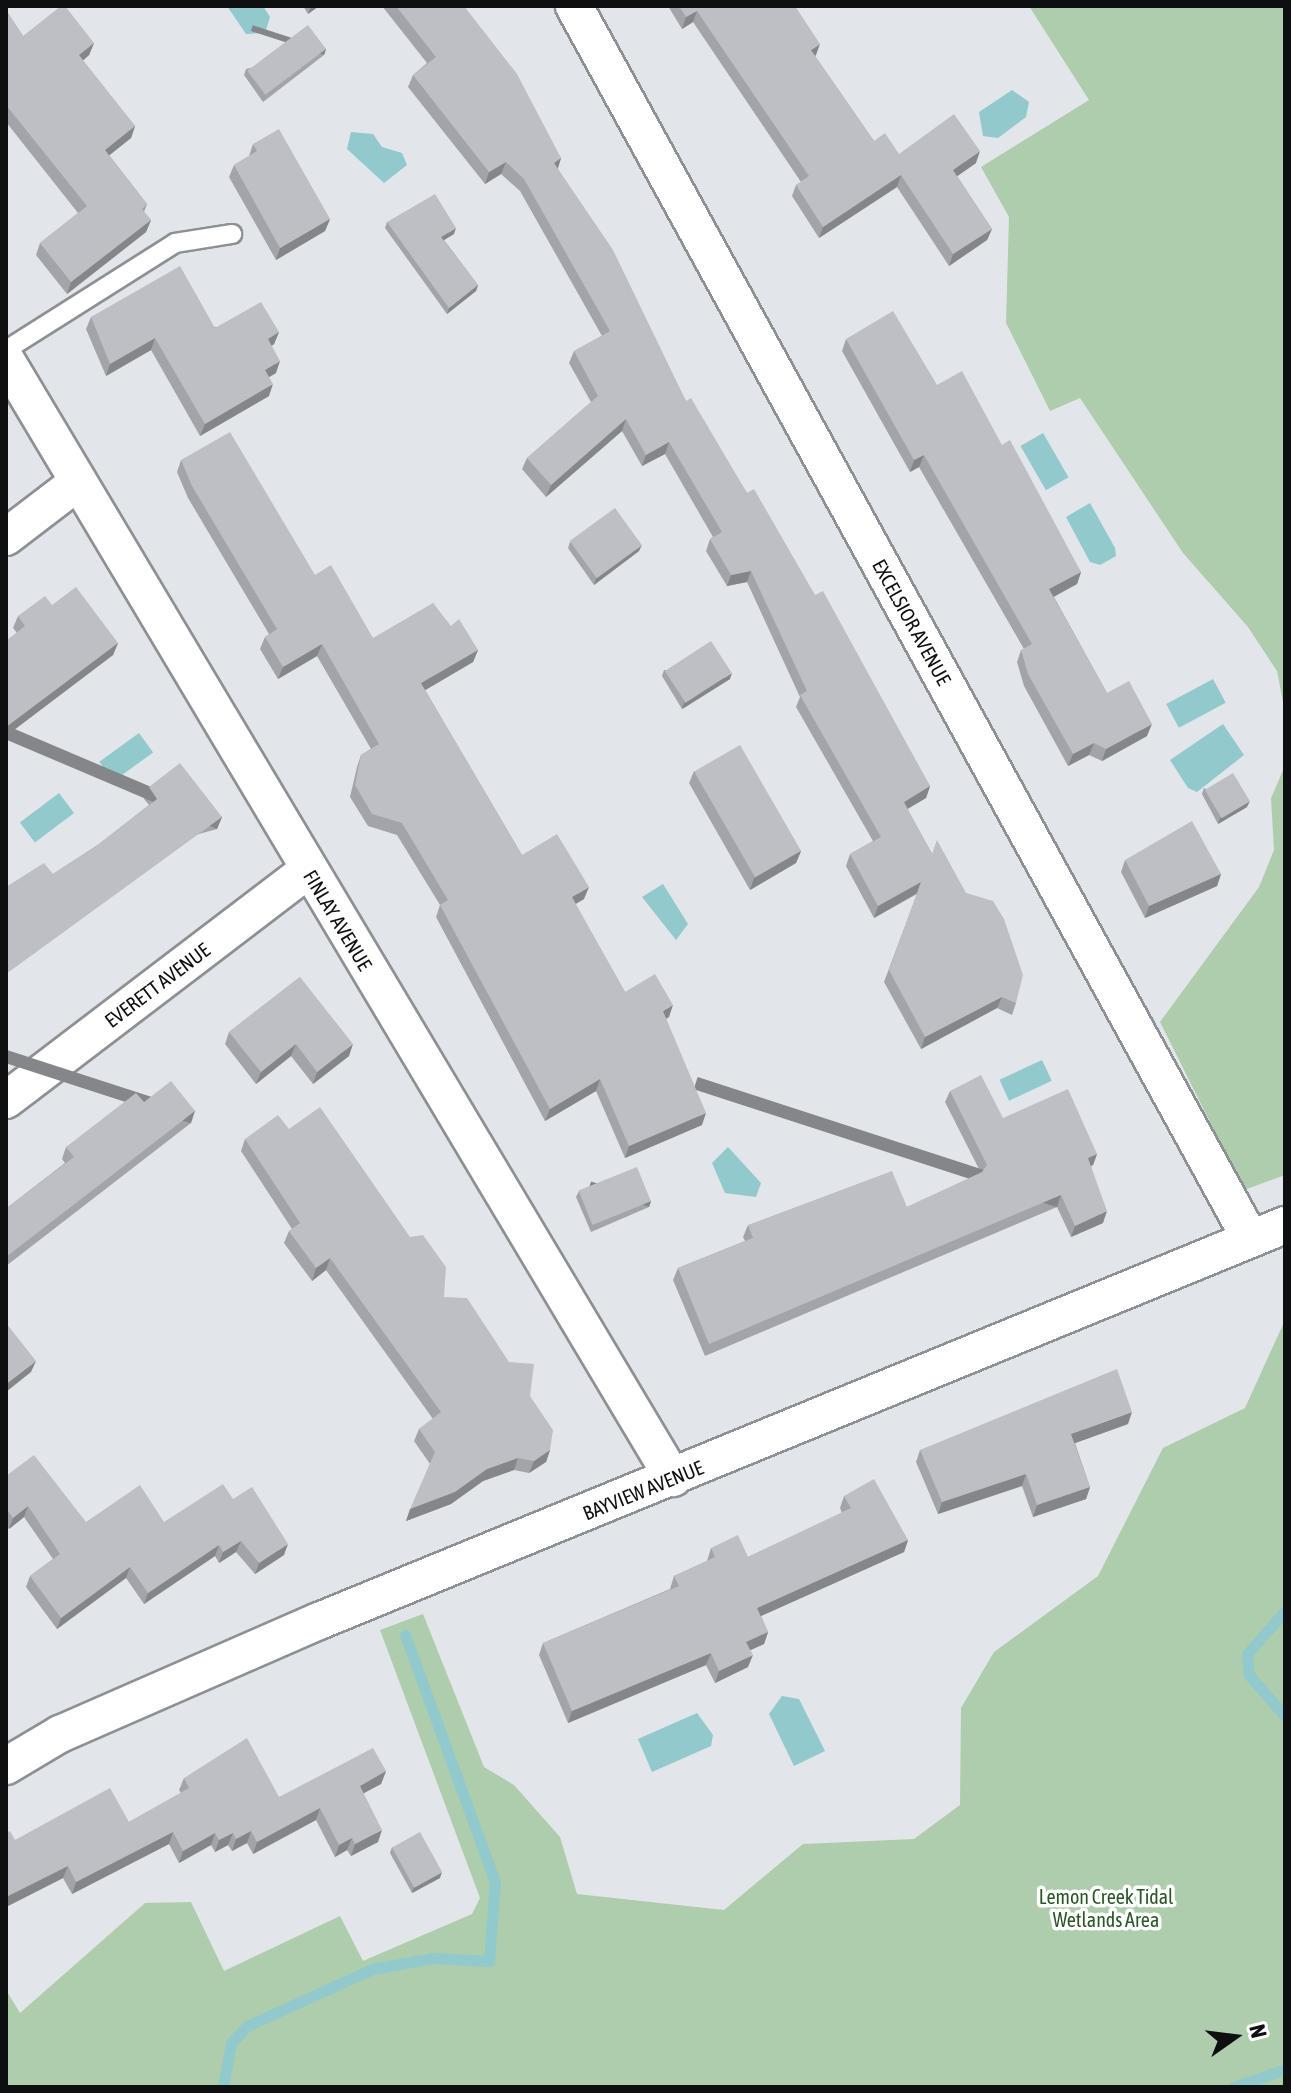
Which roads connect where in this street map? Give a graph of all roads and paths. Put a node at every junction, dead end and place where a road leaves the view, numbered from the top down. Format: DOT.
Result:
graph roads {
  1 [pos="574,6"];
  2 [pos="232,234"];
  3 [pos="6,350"];
  4 [pos="6,360"];
  5 [pos="78,482"];
  6 [pos="6,537"];
  7 [pos="308,870"];
  8 [pos="6,1100"];
  9 [pos="1285,1225"];
  10 [pos="1250,1238"];
  11 [pos="673,1478"];
  12 [pos="6,1766"];
  1 -- 10 [label="street, EXCELSIOR AVENUE"];
  2 -- 3 [label="lane"];
  4 -- 5 [label="street, FINLAY AVENUE"];
  5 -- 6 [label="street"];
  5 -- 7 [label="street, FINLAY AVENUE"];
  7 -- 8 [label="street, EVERETT AVENUE"];
  7 -- 11 [label="street, FINLAY AVENUE"];
  9 -- 10 [label="street, BAYVIEW AVENUE"];
  10 -- 11 [label="street, BAYVIEW AVENUE"];
  11 -- 12 [label="street, BAYVIEW AVENUE"];
}
